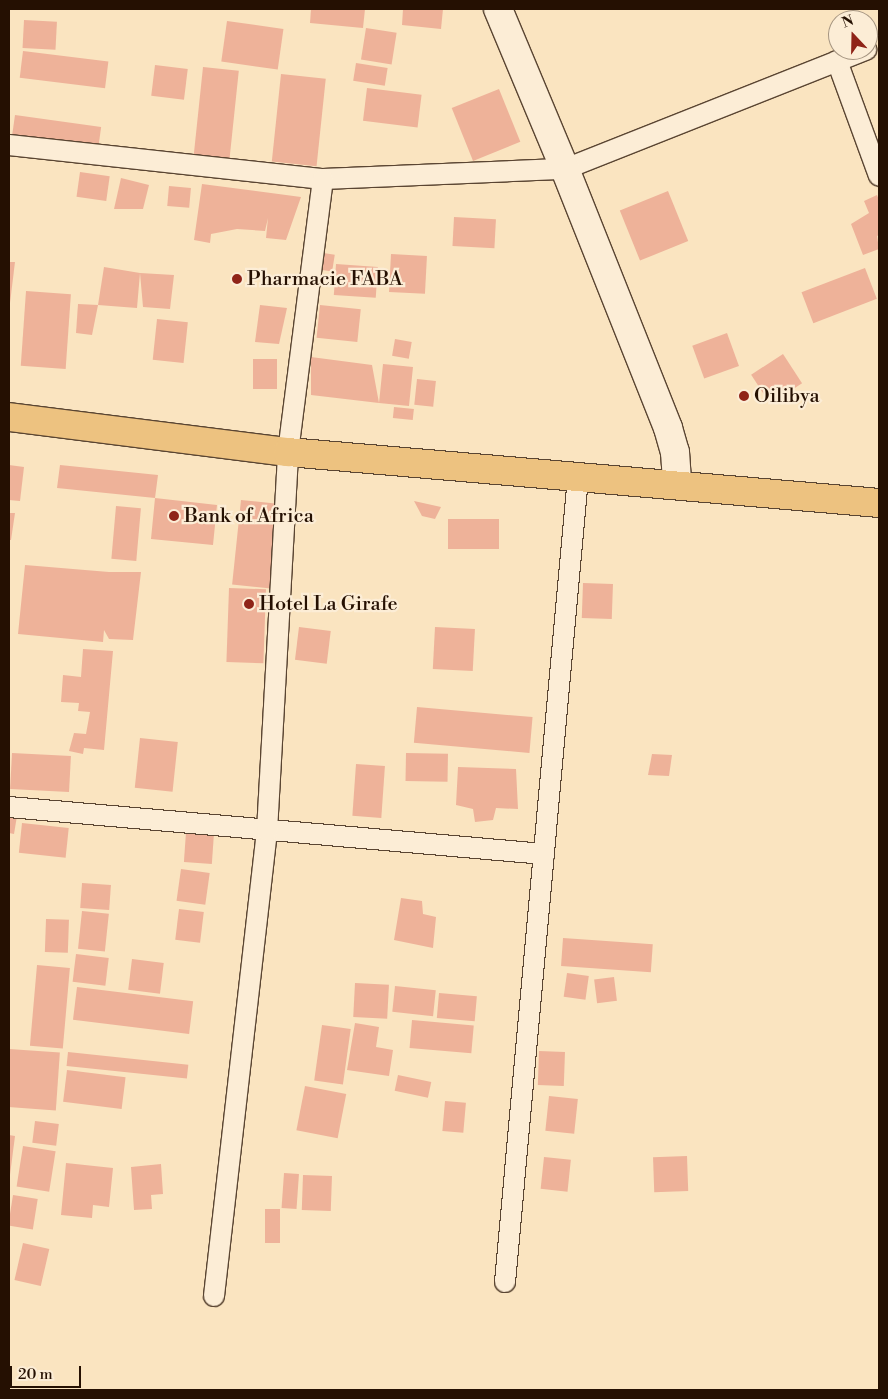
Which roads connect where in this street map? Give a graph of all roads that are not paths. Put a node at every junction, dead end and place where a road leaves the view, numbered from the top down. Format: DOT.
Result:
graph roads {
  1 [pos="498,9"];
  2 [pos="837,61"];
  3 [pos="9,145"];
  4 [pos="565,169"];
  5 [pos="879,176"];
  6 [pos="324,179"];
  7 [pos="9,401"];
  8 [pos="9,417"];
  9 [pos="289,443"];
  10 [pos="676,474"];
  11 [pos="578,476"];
  12 [pos="879,485"];
  13 [pos="879,503"];
  14 [pos="9,807"];
  15 [pos="266,831"];
  16 [pos="544,854"];
  17 [pos="505,1282"];
  18 [pos="214,1296"];
  1 -- 4 [label="street"];
  2 -- 4 [label="street"];
  2 -- 5 [label="street"];
  3 -- 6 [label="street"];
  4 -- 6 [label="street"];
  4 -- 10 [label="street"];
  6 -- 9 [label="street"];
  7 -- 9 [label="main road"];
  8 -- 9 [label="main road"];
  9 -- 10 [label="main road"];
  9 -- 11 [label="main road"];
  9 -- 15 [label="street"];
  10 -- 11 [label="main road"];
  10 -- 12 [label="main road"];
  10 -- 13 [label="main road"];
  11 -- 16 [label="street"];
  14 -- 15 [label="street"];
  15 -- 16 [label="street"];
  15 -- 18 [label="street"];
  16 -- 17 [label="street"];
}
